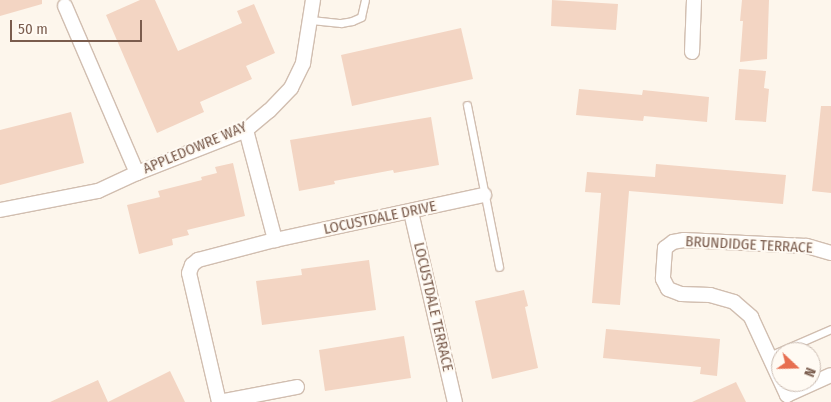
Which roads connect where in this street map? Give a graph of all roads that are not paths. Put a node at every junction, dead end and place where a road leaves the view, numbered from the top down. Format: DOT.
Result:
graph roads {
  1 [pos="313,0"];
  2 [pos="365,0"];
  3 [pos="694,0"];
  4 [pos="65,6"];
  5 [pos="311,20"];
  6 [pos="692,52"];
  7 [pos="467,105"];
  8 [pos="246,130"];
  9 [pos="137,173"];
  10 [pos="484,195"];
  11 [pos="0,210"];
  12 [pos="411,212"];
  13 [pos="275,240"];
  14 [pos="831,253"];
  15 [pos="499,267"];
  16 [pos="831,329"];
  17 [pos="769,356"];
  18 [pos="831,375"];
  19 [pos="297,387"];
  20 [pos="455,402"];
  1 -- 5 [label="street, APPLEDOWRE WAY"];
  2 -- 5 [label="lane"];
  3 -- 6 [label="street"];
  4 -- 9 [label="street"];
  5 -- 8 [label="street, APPLEDOWRE WAY"];
  7 -- 10 [label="lane"];
  8 -- 9 [label="street, APPLEDOWRE WAY"];
  8 -- 13 [label="street"];
  9 -- 11 [label="street, APPLEDOWRE WAY"];
  10 -- 12 [label="street, LOCUSTDALE DRIVE"];
  10 -- 15 [label="lane"];
  12 -- 13 [label="street, LOCUSTDALE DRIVE"];
  12 -- 20 [label="street, LOCUSTDALE TERRACE"];
  13 -- 19 [label="street, LOCUSTDALE DRIVE"];
  14 -- 17 [label="street, BRUNDIDGE TERRACE"];
  16 -- 17 [label="lane"];
  17 -- 18 [label="street, BRUNDIDGE TERRACE"];
}
